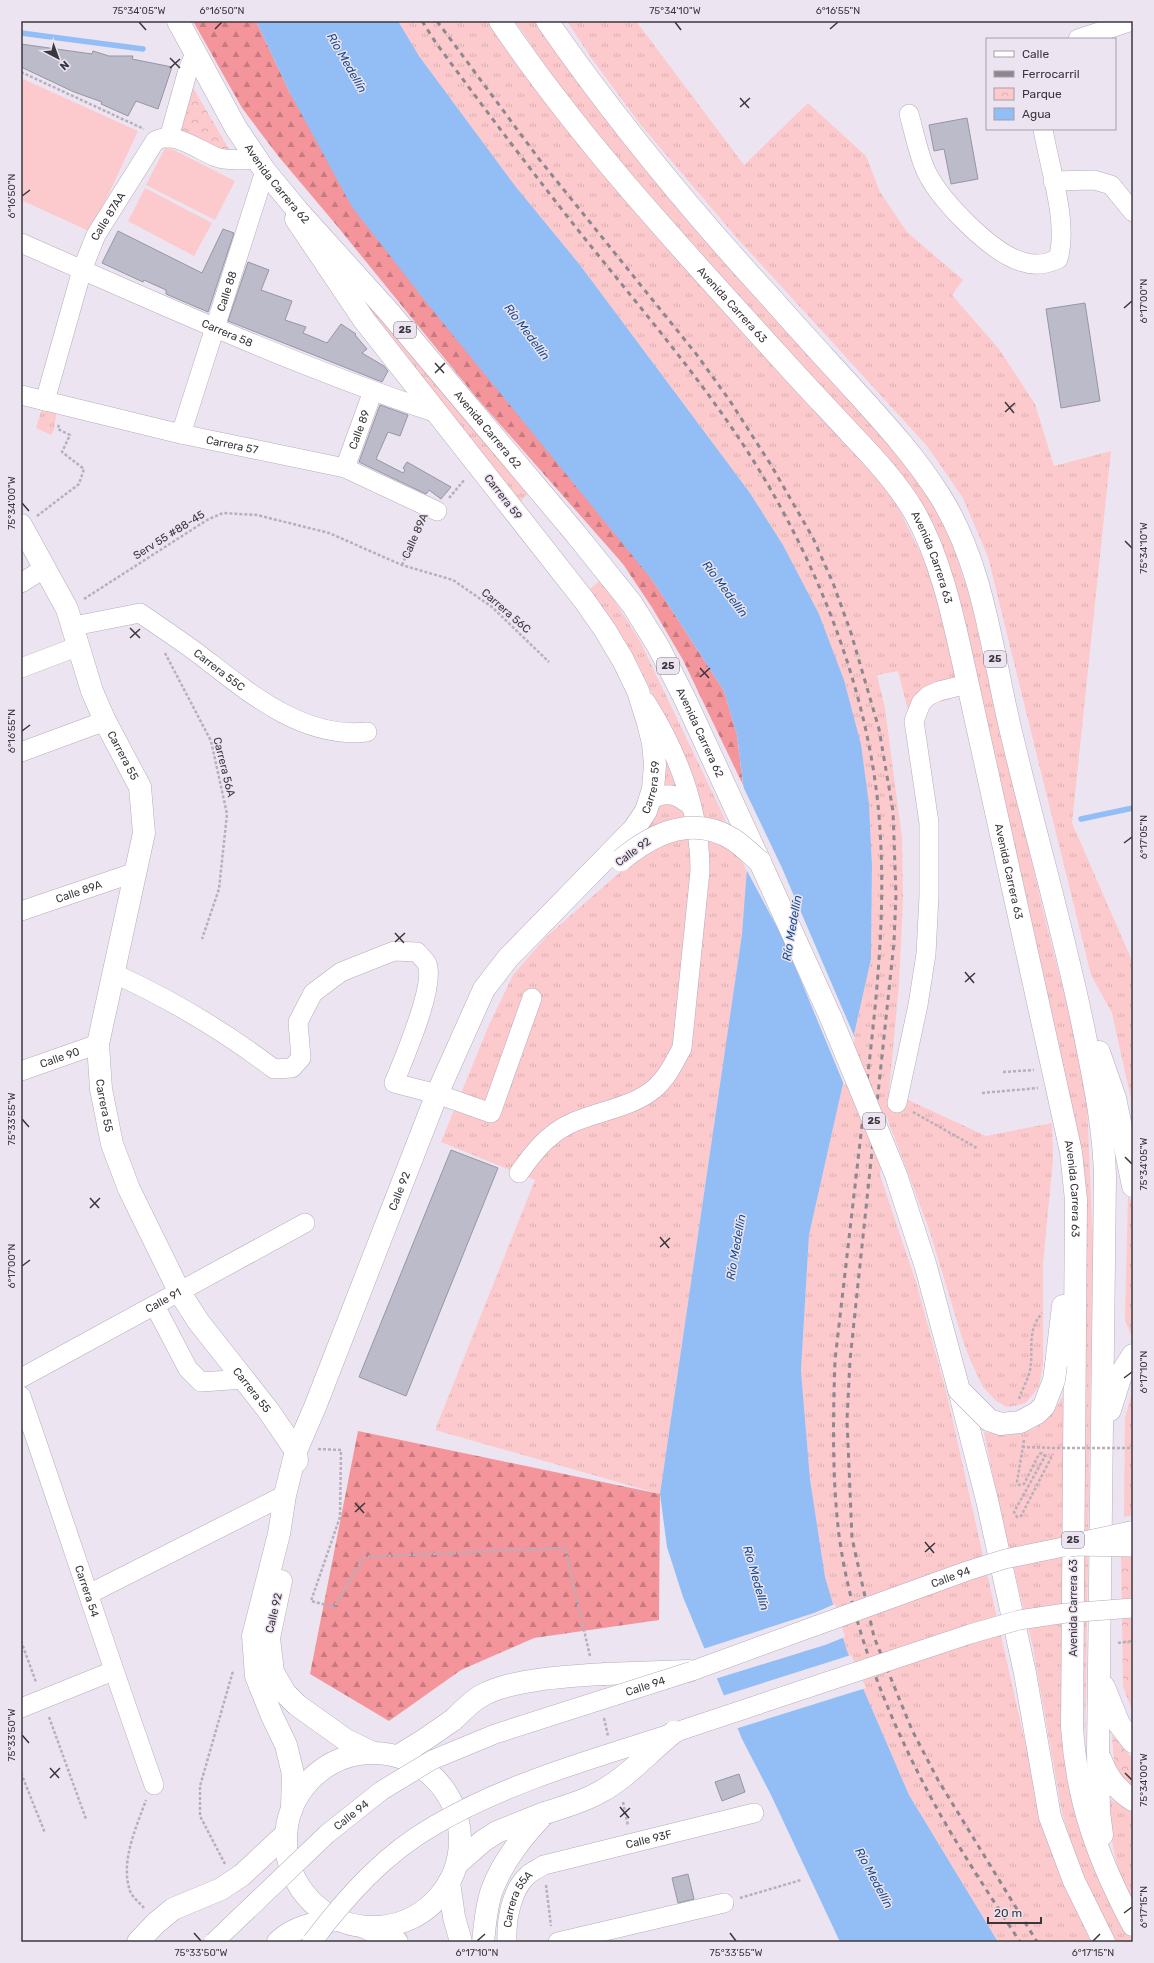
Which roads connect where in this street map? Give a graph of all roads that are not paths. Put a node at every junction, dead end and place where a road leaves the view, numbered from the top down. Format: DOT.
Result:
graph roads {
  1 [pos="178,21"];
  2 [pos="500,21"];
  3 [pos="547,21"];
  4 [pos="1132,21"];
  5 [pos="1081,38"];
  6 [pos="195,53"];
  7 [pos="909,114"];
  8 [pos="1043,130"];
  9 [pos="169,138"];
  10 [pos="260,165"];
  11 [pos="1053,181"];
  12 [pos="1133,212"];
  13 [pos="22,246"];
  14 [pos="82,270"];
  15 [pos="215,327"];
  16 [pos="373,391"];
  17 [pos="21,395"];
  18 [pos="54,403"];
  19 [pos="437,412"];
  20 [pos="181,434"];
  21 [pos="345,468"];
  22 [pos="433,509"];
  23 [pos="22,526"];
  24 [pos="45,568"];
  25 [pos="21,583"];
  26 [pos="73,627"];
  27 [pos="21,668"];
  28 [pos="968,684"];
  29 [pos="638,691"];
  30 [pos="105,721"];
  31 [pos="367,732"];
  32 [pos="21,752"];
  33 [pos="650,800"];
  34 [pos="691,806"];
  35 [pos="620,853"];
  36 [pos="760,862"];
  37 [pos="136,872"];
  38 [pos="21,910"];
  39 [pos="113,973"];
  40 [pos="1072,977"];
  41 [pos="532,998"];
  42 [pos="98,1044"];
  43 [pos="21,1071"];
  44 [pos="437,1094"];
  45 [pos="897,1102"];
  46 [pos="1130,1155"];
  47 [pos="519,1173"];
  48 [pos="1133,1186"];
  49 [pos="1076,1200"];
  50 [pos="305,1223"];
  51 [pos="180,1293"];
  52 [pos="155,1306"];
  53 [pos="1133,1355"];
  54 [pos="21,1378"];
  55 [pos="245,1379"];
  56 [pos="959,1390"];
  57 [pos="21,1396"];
  58 [pos="1102,1436"];
  59 [pos="306,1450"];
  60 [pos="285,1495"];
  61 [pos="1133,1532"];
  62 [pos="1068,1546"];
  63 [pos="1133,1547"];
  64 [pos="89,1594"];
  65 [pos="1133,1608"];
  66 [pos="113,1671"];
  67 [pos="692,1671"];
  68 [pos="1100,1677"];
  69 [pos="21,1708"];
  70 [pos="674,1732"];
  71 [pos="1133,1742"];
  72 [pos="370,1752"];
  73 [pos="1098,1752"];
  74 [pos="398,1756"];
  75 [pos="154,1785"];
  76 [pos="1133,1800"];
  77 [pos="292,1808"];
  78 [pos="754,1813"];
  79 [pos="521,1829"];
  80 [pos="286,1834"];
  81 [pos="544,1866"];
  82 [pos="453,1873"];
  83 [pos="1108,1874"];
  84 [pos="724,1903"];
  85 [pos="337,1920"];
  86 [pos="1133,1925"];
  87 [pos="363,1927"];
  88 [pos="138,1942"];
  89 [pos="214,1942"];
  90 [pos="278,1942"];
  91 [pos="312,1942"];
  92 [pos="397,1942"];
  93 [pos="461,1942"];
  94 [pos="483,1942"];
  95 [pos="507,1942"];
  96 [pos="558,1942"];
  97 [pos="1104,1942"];
  1 -- 6 [label="main road, Avenida Carrera 62 / 25"];
  2 -- 28 [label="main road, Avenida Carrera 63 / 25"];
  3 -- 40 [label="main road, Avenida Carrera 63 / 25"];
  4 -- 5 [label="street"];
  6 -- 9 [label="street"];
  6 -- 10 [label="main road, Avenida Carrera 62 / 25"];
  7 -- 11 [label="street"];
  8 -- 11 [label="street"];
  9 -- 10 [label="street"];
  9 -- 14 [label="street, Calle 87AA"];
  10 -- 15 [label="street, Calle 88"];
  10 -- 19 [label="main road, Carrera 59"];
  10 -- 36 [label="main road, Avenida Carrera 62 / 25"];
  11 -- 12 [label="street"];
  13 -- 14 [label="street, Carrera 58"];
  14 -- 15 [label="street, Carrera 58"];
  14 -- 18 [label="street, Calle 87AA"];
  15 -- 16 [label="street, Carrera 58"];
  15 -- 20 [label="street, Calle 88"];
  16 -- 19 [label="street, Carrera 58"];
  16 -- 21 [label="street, Calle 89"];
  17 -- 18 [label="street, Carrera 57"];
  18 -- 20 [label="street, Carrera 57"];
  19 -- 29 [label="main road, Carrera 59"];
  20 -- 21 [label="street, Carrera 57"];
  21 -- 22 [label="street, Carrera 57"];
  23 -- 24 [label="main road, Carrera 55"];
  24 -- 25 [label="street"];
  24 -- 26 [label="main road, Carrera 55"];
  26 -- 27 [label="street"];
  26 -- 30 [label="main road, Carrera 55"];
  26 -- 31 [label="street, Carrera 55C"];
  28 -- 45 [label="street"];
  28 -- 49 [label="main road, Avenida Carrera 63 / 25"];
  29 -- 33 [label="main road, Carrera 59"];
  29 -- 34 [label="street"];
  30 -- 32 [label="street, Carrera 55"];
  30 -- 37 [label="main road, Carrera 55"];
  33 -- 34 [label="street"];
  33 -- 35 [label="main road, Carrera 59"];
  34 -- 47 [label="street"];
  35 -- 36 [label="main road, Calle 92, bridge"];
  35 -- 44 [label="main road, Calle 92"];
  36 -- 56 [label="main road, 25, bridge"];
  37 -- 38 [label="street, Calle 89A"];
  37 -- 39 [label="main road, Carrera 55"];
  39 -- 42 [label="main road, Carrera 55"];
  39 -- 44 [label="street"];
  40 -- 46 [label="main road"];
  40 -- 58 [label="main road, Avenida Carrera 63 / 25"];
  41 -- 44 [label="street"];
  42 -- 43 [label="street, Calle 90"];
  42 -- 51 [label="main road, Carrera 55"];
  44 -- 59 [label="main road, Calle 92"];
  46 -- 48 [label="main road"];
  49 -- 56 [label="main road, bridge"];
  49 -- 83 [label="main road, Avenida Carrera 63 / 25"];
  50 -- 51 [label="street, Calle 91"];
  51 -- 52 [label="street, Calle 91"];
  51 -- 55 [label="main road, Carrera 55"];
  52 -- 54 [label="street, Calle 91"];
  52 -- 55 [label="street"];
  53 -- 58 [label="main road"];
  55 -- 59 [label="main road, Carrera 55"];
  56 -- 97 [label="main road, 25"];
  57 -- 64 [label="street, Carrera 54"];
  58 -- 68 [label="main road, Avenida Carrera 63 / 25"];
  59 -- 60 [label="main road, Calle 92"];
  59 -- 72 [label="main road, Calle 92"];
  60 -- 64 [label="street"];
  60 -- 77 [label="main road, Calle 92"];
  61 -- 62 [label="main road, bridge"];
  62 -- 63 [label="street, Calle 94, bridge"];
  62 -- 67 [label="street, Calle 94, bridge"];
  64 -- 66 [label="street, Carrera 54"];
  65 -- 70 [label="street, bridge"];
  66 -- 69 [label="street"];
  66 -- 75 [label="street, Carrera 54"];
  67 -- 74 [label="main road, bridge"];
  67 -- 89 [label="street, Calle 94, bridge"];
  68 -- 71 [label="main road"];
  68 -- 73 [label="main road, Avenida Carrera 63 / 25"];
  70 -- 79 [label="main road, bridge"];
  70 -- 91 [label="street, bridge"];
  72 -- 74 [label="main road"];
  72 -- 77 [label="main road"];
  73 -- 76 [label="main road"];
  73 -- 83 [label="main road, Avenida Carrera 63 / 25"];
  74 -- 82 [label="main road"];
  77 -- 80 [label="main road"];
  78 -- 81 [label="street, Calle 93F"];
  79 -- 82 [label="main road"];
  79 -- 94 [label="main road"];
  80 -- 85 [label="main road"];
  80 -- 88 [label="main road"];
  81 -- 95 [label="street, Carrera 55A"];
  82 -- 87 [label="main road"];
  82 -- 93 [label="main road"];
  83 -- 86 [label="main road, Avenida Carrera 63 / 25"];
  84 -- 96 [label="street"];
  85 -- 87 [label="main road"];
  85 -- 90 [label="main road"];
  87 -- 92 [label="main road"];
}
